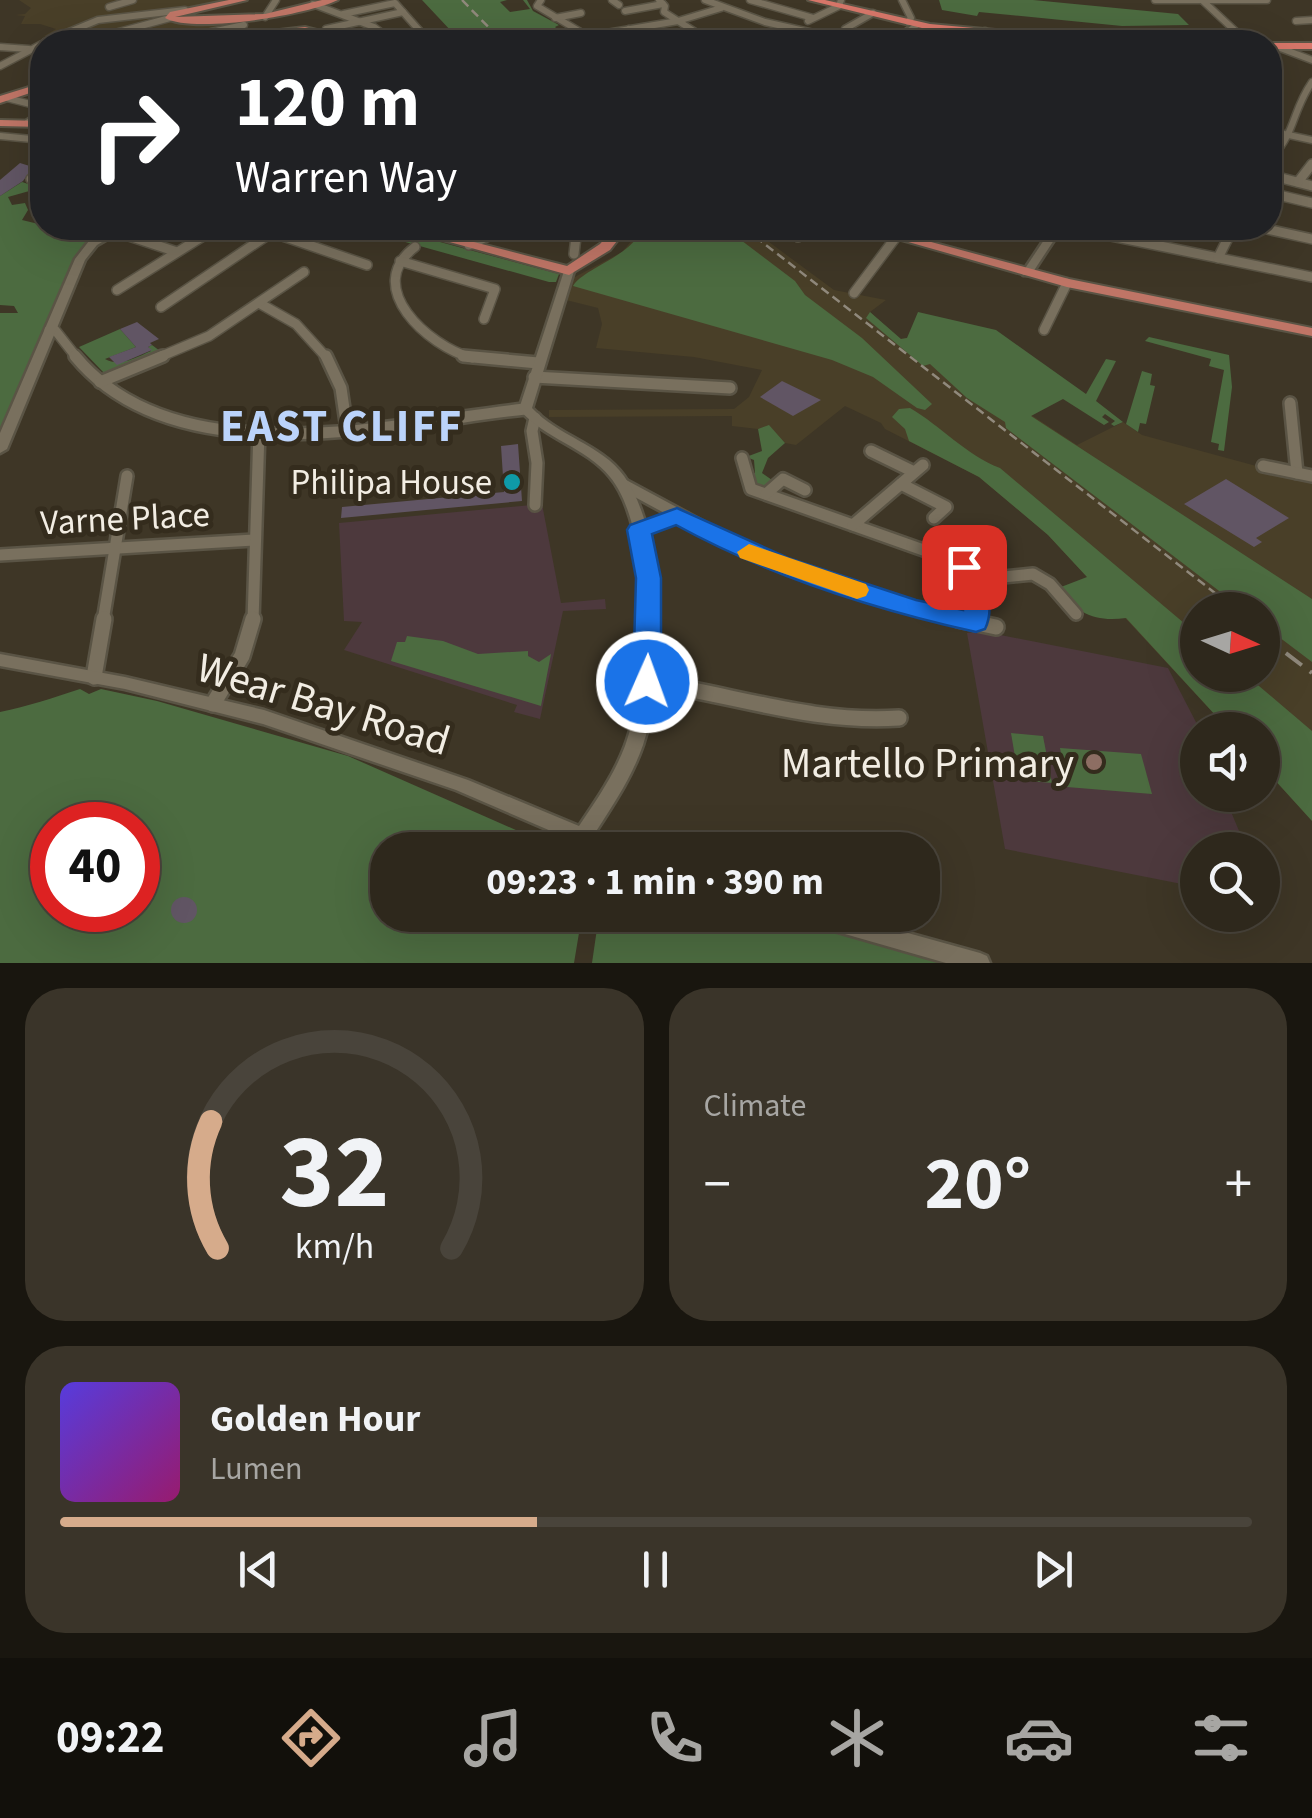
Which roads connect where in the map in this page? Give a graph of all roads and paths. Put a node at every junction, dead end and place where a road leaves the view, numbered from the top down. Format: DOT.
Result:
graph roads {
  1 [pos="133,0"];
  2 [pos="242,0"];
  3 [pos="276,0"];
  4 [pos="333,0"];
  5 [pos="704,0"];
  6 [pos="750,0"];
  7 [pos="812,0"];
  8 [pos="902,0"];
  9 [pos="1155,0"];
  10 [pos="1267,0"];
  11 [pos="1204,1"];
  12 [pos="394,2"];
  13 [pos="661,2"];
  14 [pos="538,3"];
  15 [pos="840,3"];
  16 [pos="313,4"];
  17 [pos="619,5"];
  18 [pos="109,7"];
  19 [pos="720,8"];
  20 [pos="292,10"];
  21 [pos="403,12"];
  22 [pos="872,13"];
  23 [pos="343,14"];
  24 [pos="168,15"];
  25 [pos="265,17"];
  26 [pos="554,18"];
  27 [pos="588,18"];
  28 [pos="813,18"];
  29 [pos="1312,20"];
  30 [pos="361,21"];
  31 [pos="678,21"];
  32 [pos="913,23"];
  33 [pos="241,24"];
  34 [pos="1312,28"];
  35 [pos="629,29"];
  36 [pos="792,29"];
  37 [pos="844,29"];
  38 [pos="74,30"];
  39 [pos="127,30"];
  40 [pos="216,30"];
  41 [pos="231,30"];
  42 [pos="315,30"];
  43 [pos="342,30"];
  44 [pos="380,30"];
  45 [pos="419,30"];
  46 [pos="578,30"];
  47 [pos="623,30"];
  48 [pos="692,30"];
  49 [pos="797,30"];
  50 [pos="905,30"];
  51 [pos="949,30"];
  52 [pos="1234,30"];
  53 [pos="5,48"];
  54 [pos="1306,49"];
  55 [pos="29,50"];
  56 [pos="1312,60"];
  57 [pos="1,62"];
  58 [pos="1312,82"];
  59 [pos="30,90"];
  60 [pos="4,99"];
  61 [pos="1300,99"];
  62 [pos="1312,101"];
  63 [pos="30,106"];
  64 [pos="30,120"];
  65 [pos="0,123"];
  66 [pos="27,123"];
  67 [pos="30,123"];
  68 [pos="1282,134"];
  69 [pos="0,136"];
  70 [pos="1290,136"];
  71 [pos="30,139"];
  72 [pos="1312,140"];
  73 [pos="1282,145"];
  74 [pos="1312,164"];
  75 [pos="1282,179"];
  76 [pos="1298,182"];
  77 [pos="1312,186"];
  78 [pos="1282,196"];
  79 [pos="1312,203"];
  80 [pos="1282,232"];
  81 [pos="1312,239"];
  82 [pos="99,240"];
  83 [pos="144,240"];
  84 [pos="196,240"];
  85 [pos="259,240"];
  86 [pos="301,240"];
  87 [pos="452,240"];
  88 [pos="476,240"];
  89 [pos="577,240"];
  90 [pos="611,240"];
  91 [pos="894,240"];
  92 [pos="907,240"];
  93 [pos="1049,240"];
  94 [pos="1130,240"];
  95 [pos="1227,240"];
  96 [pos="468,244"];
  97 [pos="415,247"];
  98 [pos="177,252"];
  99 [pos="577,256"];
  100 [pos="1218,258"];
  101 [pos="400,261"];
  102 [pos="367,265"];
  103 [pos="304,272"];
  104 [pos="1027,274"];
  105 [pos="1312,278"];
  106 [pos="1067,283"];
  107 [pos="118,290"];
  108 [pos="854,292"];
  109 [pos="259,303"];
  110 [pos="161,307"];
  111 [pos="484,319"];
  112 [pos="49,330"];
  113 [pos="1044,330"];
  114 [pos="1312,332"];
  115 [pos="536,370"];
  116 [pos="100,382"];
  117 [pos="730,388"];
  118 [pos="1277,411"];
  119 [pos="530,413"];
  120 [pos="347,429"];
  121 [pos="259,431"];
  122 [pos="0,449"];
  123 [pos="871,452"];
  124 [pos="742,458"];
  125 [pos="1263,466"];
  126 [pos="1297,473"];
  127 [pos="127,476"];
  128 [pos="1312,476"];
  129 [pos="901,484"];
  130 [pos="624,485"];
  131 [pos="805,490"];
  132 [pos="766,494"];
  133 [pos="535,505"];
  134 [pos="677,516"];
  135 [pos="934,518"];
  136 [pos="853,525"];
  137 [pos="639,530"];
  138 [pos="254,540"];
  139 [pos="116,548"];
  140 [pos="0,555"];
  141 [pos="974,580"];
  142 [pos="1076,614"];
  143 [pos="976,622"];
  144 [pos="996,627"];
  145 [pos="0,660"];
  146 [pos="94,677"];
  147 [pos="647,682"];
  148 [pos="213,704"];
  149 [pos="900,718"];
  150 [pos="572,832"];
  151 [pos="584,832"];
  152 [pos="870,932"];
  153 [pos="980,963"];
  1 -- 18 [label="street"];
  2 -- 24 [label="main road"];
  3 -- 25 [label="street"];
  4 -- 16 [label="main road"];
  5 -- 19 [label="street"];
  6 -- 28 [label="street"];
  7 -- 15 [label="highway"];
  8 -- 32 [label="street"];
  9 -- 11 [label="street"];
  10 -- 11 [label="street"];
  11 -- 52 [label="street"];
  12 -- 21 [label="street"];
  12 -- 23 [label="street"];
  13 -- 17 [label="street"];
  13 -- 31 [label="street"];
  14 -- 26 [label="street"];
  15 -- 22 [label="highway"];
  15 -- 28 [label="street"];
  16 -- 20 [label="main road"];
  16 -- 23 [label="street"];
  19 -- 31 [label="street"];
  19 -- 36 [label="street"];
  20 -- 25 [label="main road"];
  20 -- 42 [label="main road"];
  21 -- 30 [label="street"];
  21 -- 45 [label="street"];
  22 -- 32 [label="highway"];
  22 -- 37 [label="street"];
  23 -- 30 [label="street"];
  24 -- 33 [label="main road"];
  24 -- 38 [label="street"];
  24 -- 39 [label="street"];
  25 -- 33 [label="main road"];
  26 -- 27 [label="street"];
  26 -- 46 [label="street"];
  28 -- 36 [label="street"];
  29 -- 34 [label="street"];
  30 -- 43 [label="street"];
  30 -- 44 [label="street"];
  31 -- 35 [label="street"];
  31 -- 48 [label="street"];
  32 -- 50 [label="street"];
  32 -- 51 [label="highway"];
  33 -- 40 [label="street"];
  33 -- 41 [label="main road"];
  35 -- 47 [label="street"];
  36 -- 49 [label="street"];
  53 -- 55 [label="street"];
  53 -- 57 [label="street"];
  54 -- 56 [label="street"];
  55 -- 57 [label="street"];
  58 -- 61 [label="street"];
  59 -- 60 [label="main road"];
  60 -- 63 [label="street"];
  61 -- 62 [label="street"];
  61 -- 70 [label="street"];
  64 -- 66 [label="street"];
  65 -- 66 [label="main road"];
  66 -- 67 [label="main road"];
  68 -- 70 [label="street"];
  69 -- 71 [label="street"];
  70 -- 72 [label="street"];
  70 -- 73 [label="street"];
  74 -- 76 [label="street"];
  75 -- 76 [label="street"];
  76 -- 77 [label="street"];
  78 -- 79 [label="street"];
  80 -- 81 [label="street"];
  82 -- 112 [label="street"];
  83 -- 98 [label="street"];
  84 -- 98 [label="street"];
  85 -- 110 [label="street"];
  86 -- 102 [label="street"];
  87 -- 96 [label="main road"];
  88 -- 96 [label="street"];
  89 -- 99 [label="street"];
  90 -- 99 [label="main road"];
  91 -- 108 [label="street"];
  92 -- 104 [label="main road"];
  93 -- 104 [label="street"];
  94 -- 100 [label="street"];
  95 -- 100 [label="street"];
  96 -- 99 [label="main road"];
  97 -- 101 [label="street"];
  98 -- 107 [label="street"];
  99 -- 115 [label="street"];
  100 -- 105 [label="street"];
  101 -- 111 [label="street"];
  101 -- 115 [label="street"];
  103 -- 109 [label="street"];
  104 -- 106 [label="main road"];
  106 -- 113 [label="street"];
  106 -- 114 [label="main road"];
  109 -- 116 [label="street"];
  109 -- 120 [label="street"];
  112 -- 116 [label="street"];
  112 -- 122 [label="street"];
  115 -- 117 [label="street"];
  115 -- 119 [label="street"];
  116 -- 121 [label="street"];
  118 -- 126 [label="street"];
  119 -- 120 [label="street"];
  119 -- 130 [label="street"];
  119 -- 133 [label="street"];
  120 -- 121 [label="street"];
  121 -- 138 [label="street"];
  123 -- 129 [label="street"];
  124 -- 132 [label="street"];
  125 -- 126 [label="street"];
  126 -- 128 [label="street"];
  127 -- 139 [label="street"];
  129 -- 135 [label="street"];
  129 -- 136 [label="street"];
  130 -- 134 [label="street"];
  130 -- 137 [label="street"];
  131 -- 132 [label="street"];
  132 -- 136 [label="street"];
  134 -- 137 [label="street"];
  134 -- 143 [label="street"];
  136 -- 141 [label="street"];
  137 -- 147 [label="street"];
  138 -- 139 [label="street, Varne Place"];
  138 -- 148 [label="street"];
  139 -- 140 [label="street, Varne Place"];
  139 -- 146 [label="street"];
  141 -- 142 [label="street"];
  141 -- 143 [label="street"];
  143 -- 144 [label="street"];
  145 -- 146 [label="street, Wear Bay Road"];
  146 -- 148 [label="street, Wear Bay Road"];
  147 -- 149 [label="street"];
  147 -- 151 [label="street"];
  148 -- 150 [label="street, Wear Bay Road"];
  152 -- 153 [label="street"];
}
